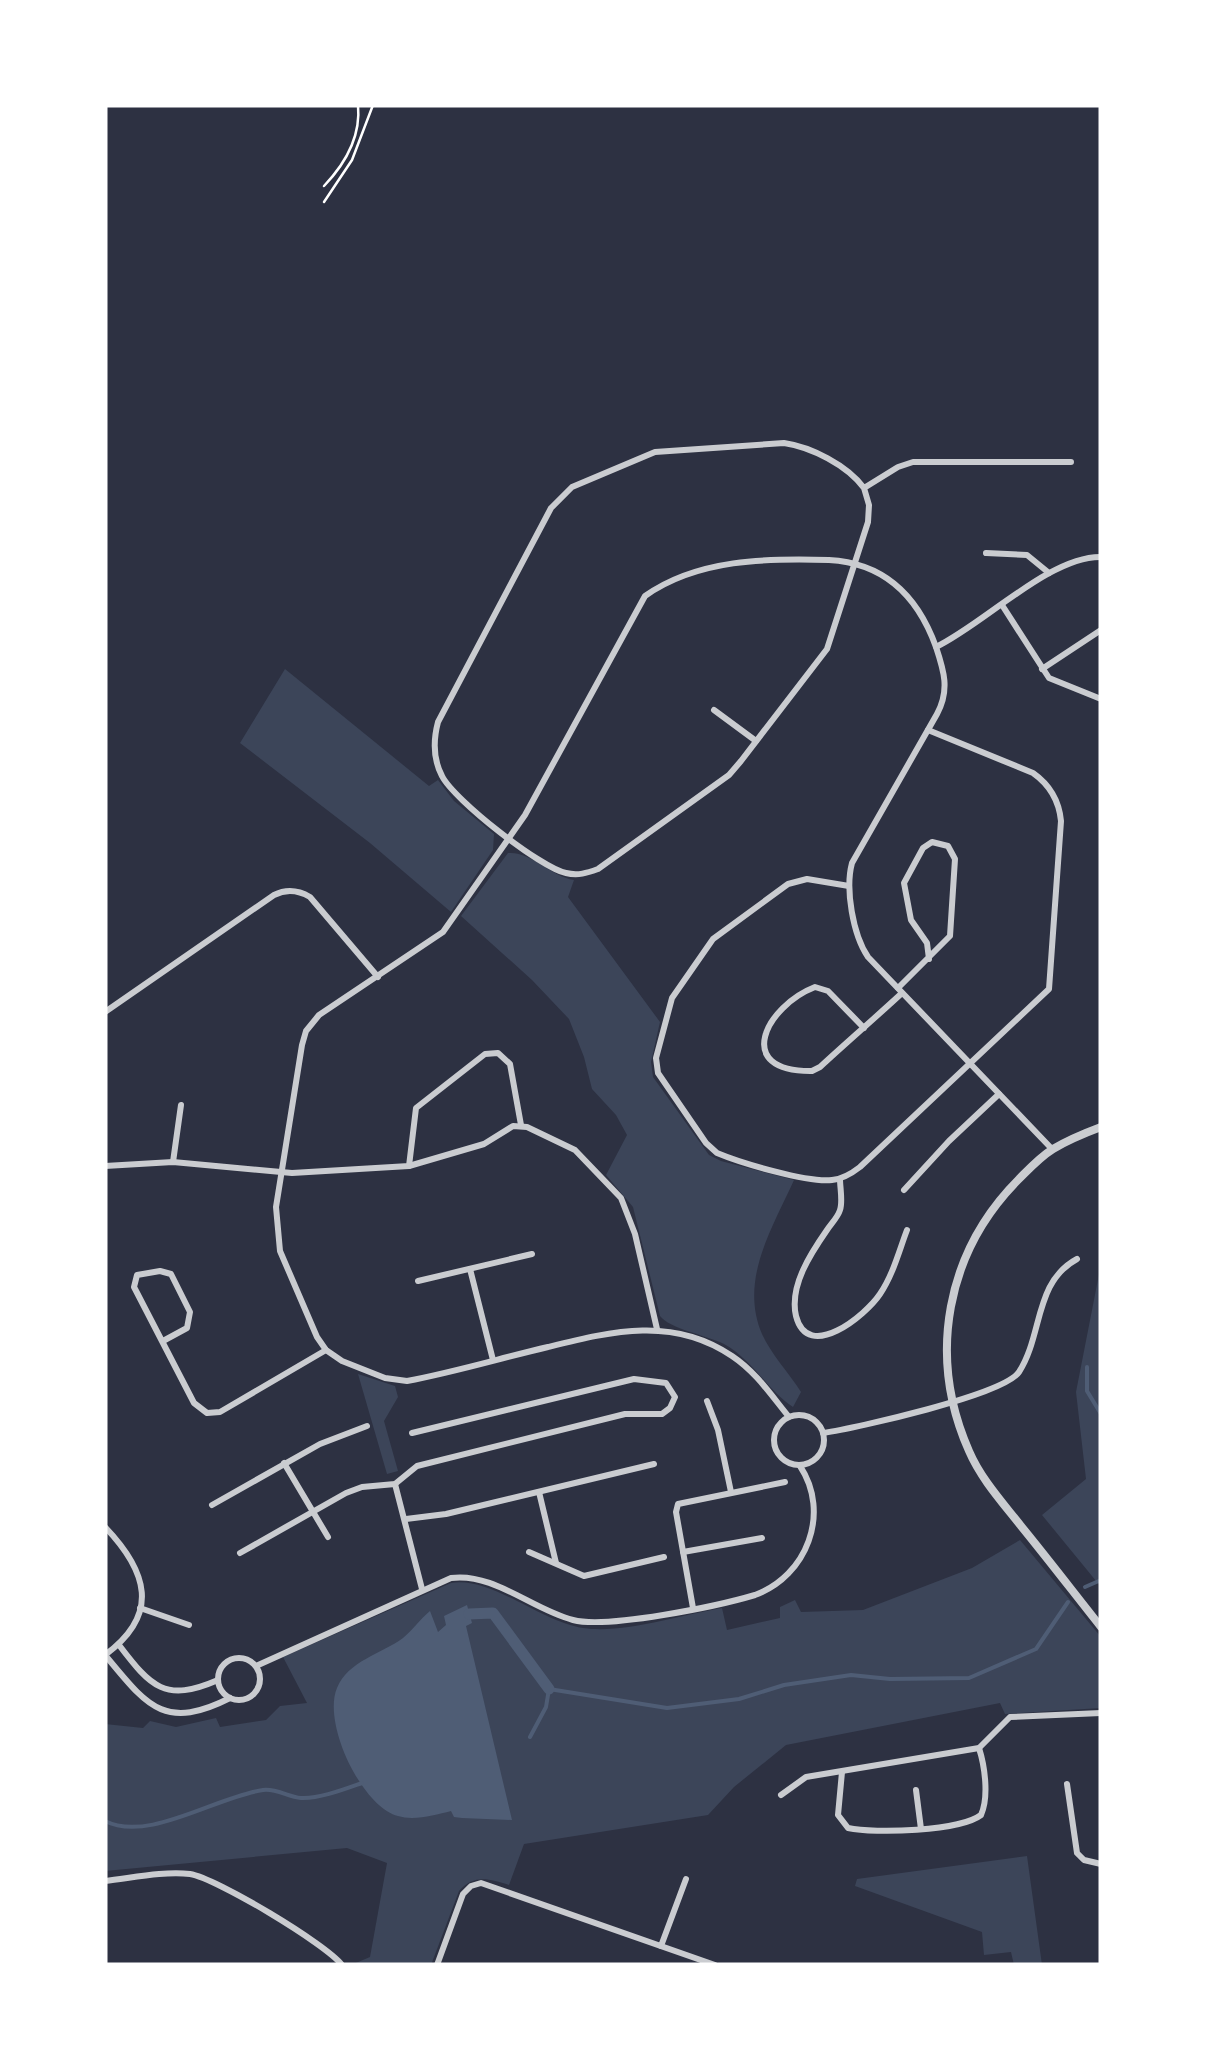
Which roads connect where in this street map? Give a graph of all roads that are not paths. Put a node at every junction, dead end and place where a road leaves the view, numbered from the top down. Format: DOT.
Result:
graph roads {
  1 [pos="1071,462"];
  2 [pos="864,488"];
  3 [pos="986,552"];
  4 [pos="1101,557"];
  5 [pos="854,565"];
  6 [pos="1048,573"];
  7 [pos="1002,605"];
  8 [pos="1101,630"];
  9 [pos="936,647"];
  10 [pos="1042,669"];
  11 [pos="1101,699"];
  12 [pos="714,710"];
  13 [pos="928,730"];
  14 [pos="756,741"];
  15 [pos="509,838"];
  16 [pos="849,886"];
  17 [pos="930,958"];
  18 [pos="378,977"];
  19 [pos="901,991"];
  20 [pos="105,1012"];
  21 [pos="864,1028"];
  22 [pos="970,1064"];
  23 [pos="1000,1094"];
  24 [pos="181,1105"];
  25 [pos="521,1126"];
  26 [pos="1101,1126"];
  27 [pos="1052,1149"];
  28 [pos="173,1162"];
  29 [pos="105,1166"];
  30 [pos="409,1166"];
  31 [pos="281,1172"];
  32 [pos="840,1179"];
  33 [pos="904,1190"];
  34 [pos="907,1230"];
  35 [pos="532,1254"];
  36 [pos="1077,1260"];
  37 [pos="470,1268"];
  38 [pos="418,1281"];
  39 [pos="657,1329"];
  40 [pos="164,1342"];
  41 [pos="326,1350"];
  42 [pos="492,1360"];
  43 [pos="707,1400"];
  44 [pos="952,1402"];
  45 [pos="789,1417"];
  46 [pos="366,1426"];
  47 [pos="412,1433"];
  48 [pos="823,1434"];
  49 [pos="284,1463"];
  50 [pos="654,1464"];
  51 [pos="800,1466"];
  52 [pos="785,1482"];
  53 [pos="395,1484"];
  54 [pos="540,1492"];
  55 [pos="731,1492"];
  56 [pos="212,1505"];
  57 [pos="313,1512"];
  58 [pos="406,1519"];
  59 [pos="105,1527"];
  60 [pos="328,1536"];
  61 [pos="762,1538"];
  62 [pos="528,1552"];
  63 [pos="683,1552"];
  64 [pos="240,1553"];
  65 [pos="664,1557"];
  66 [pos="556,1565"];
  67 [pos="422,1590"];
  68 [pos="140,1608"];
  69 [pos="693,1608"];
  70 [pos="190,1625"];
  71 [pos="1101,1627"];
  72 [pos="119,1645"];
  73 [pos="105,1655"];
  74 [pos="256,1666"];
  75 [pos="218,1680"];
  76 [pos="230,1698"];
  77 [pos="1101,1713"];
  78 [pos="979,1748"];
  79 [pos="842,1771"];
  80 [pos="1067,1784"];
  81 [pos="916,1790"];
  82 [pos="781,1796"];
  83 [pos="921,1829"];
  84 [pos="1101,1864"];
  85 [pos="686,1879"];
  86 [pos="105,1881"];
  87 [pos="661,1946"];
  88 [pos="342,1965"];
  89 [pos="437,1965"];
  90 [pos="714,1965"];
  1 -- 2 [label="street"];
  2 -- 5 [label="street"];
  2 -- 15 [label="street"];
  3 -- 6 [label="street"];
  4 -- 6 [label="street"];
  5 -- 9 [label="street"];
  5 -- 14 [label="street"];
  5 -- 15 [label="street"];
  6 -- 7 [label="street"];
  7 -- 9 [label="street"];
  7 -- 10 [label="street"];
  8 -- 10 [label="street"];
  9 -- 13 [label="street"];
  10 -- 11 [label="street"];
  12 -- 14 [label="street"];
  13 -- 16 [label="street"];
  13 -- 22 [label="street"];
  14 -- 15 [label="street"];
  15 -- 18 [label="street"];
  16 -- 19 [label="street"];
  16 -- 32 [label="street"];
  17 -- 17 [label="street"];
  17 -- 19 [label="street"];
  18 -- 20 [label="street"];
  18 -- 31 [label="street"];
  19 -- 21 [label="street"];
  19 -- 22 [label="street"];
  21 -- 21 [label="street"];
  22 -- 23 [label="street"];
  22 -- 32 [label="street"];
  23 -- 27 [label="street"];
  23 -- 33 [label="street"];
  24 -- 28 [label="street"];
  25 -- 30 [label="street"];
  25 -- 30 [label="street"];
  25 -- 39 [label="street"];
  26 -- 27 [label="street"];
  27 -- 44 [label="street"];
  28 -- 29 [label="street"];
  28 -- 31 [label="street"];
  30 -- 31 [label="street"];
  31 -- 41 [label="street"];
  32 -- 34 [label="street"];
  35 -- 37 [label="street"];
  36 -- 44 [label="street"];
  37 -- 38 [label="street"];
  37 -- 42 [label="street"];
  39 -- 42 [label="street"];
  39 -- 45 [label="street"];
  40 -- 40 [label="street"];
  40 -- 41 [label="street"];
  41 -- 42 [label="street"];
  43 -- 55 [label="street"];
  44 -- 48 [label="street"];
  44 -- 71 [label="street"];
  45 -- 48 [label="street"];
  45 -- 51 [label="street"];
  46 -- 49 [label="street"];
  47 -- 53 [label="street"];
  48 -- 51 [label="street"];
  49 -- 56 [label="street"];
  49 -- 57 [label="street"];
  50 -- 54 [label="street"];
  51 -- 69 [label="street"];
  52 -- 55 [label="street"];
  53 -- 57 [label="street"];
  53 -- 58 [label="street"];
  54 -- 58 [label="street"];
  54 -- 66 [label="street"];
  55 -- 63 [label="street"];
  57 -- 60 [label="street"];
  57 -- 64 [label="street"];
  58 -- 67 [label="street"];
  59 -- 68 [label="street"];
  61 -- 63 [label="street"];
  62 -- 66 [label="street"];
  63 -- 69 [label="street"];
  65 -- 66 [label="street"];
  67 -- 69 [label="street"];
  67 -- 74 [label="street"];
  68 -- 70 [label="street"];
  68 -- 72 [label="street"];
  72 -- 73 [label="street"];
  72 -- 75 [label="street"];
  73 -- 76 [label="street"];
  74 -- 75 [label="street"];
  74 -- 76 [label="street"];
  75 -- 76 [label="street"];
  77 -- 78 [label="street"];
  78 -- 79 [label="street"];
  78 -- 83 [label="street"];
  79 -- 82 [label="street"];
  79 -- 83 [label="street"];
  80 -- 84 [label="street"];
  81 -- 83 [label="street"];
  85 -- 87 [label="street"];
  86 -- 88 [label="street"];
  87 -- 89 [label="street"];
  87 -- 90 [label="street"];
}
